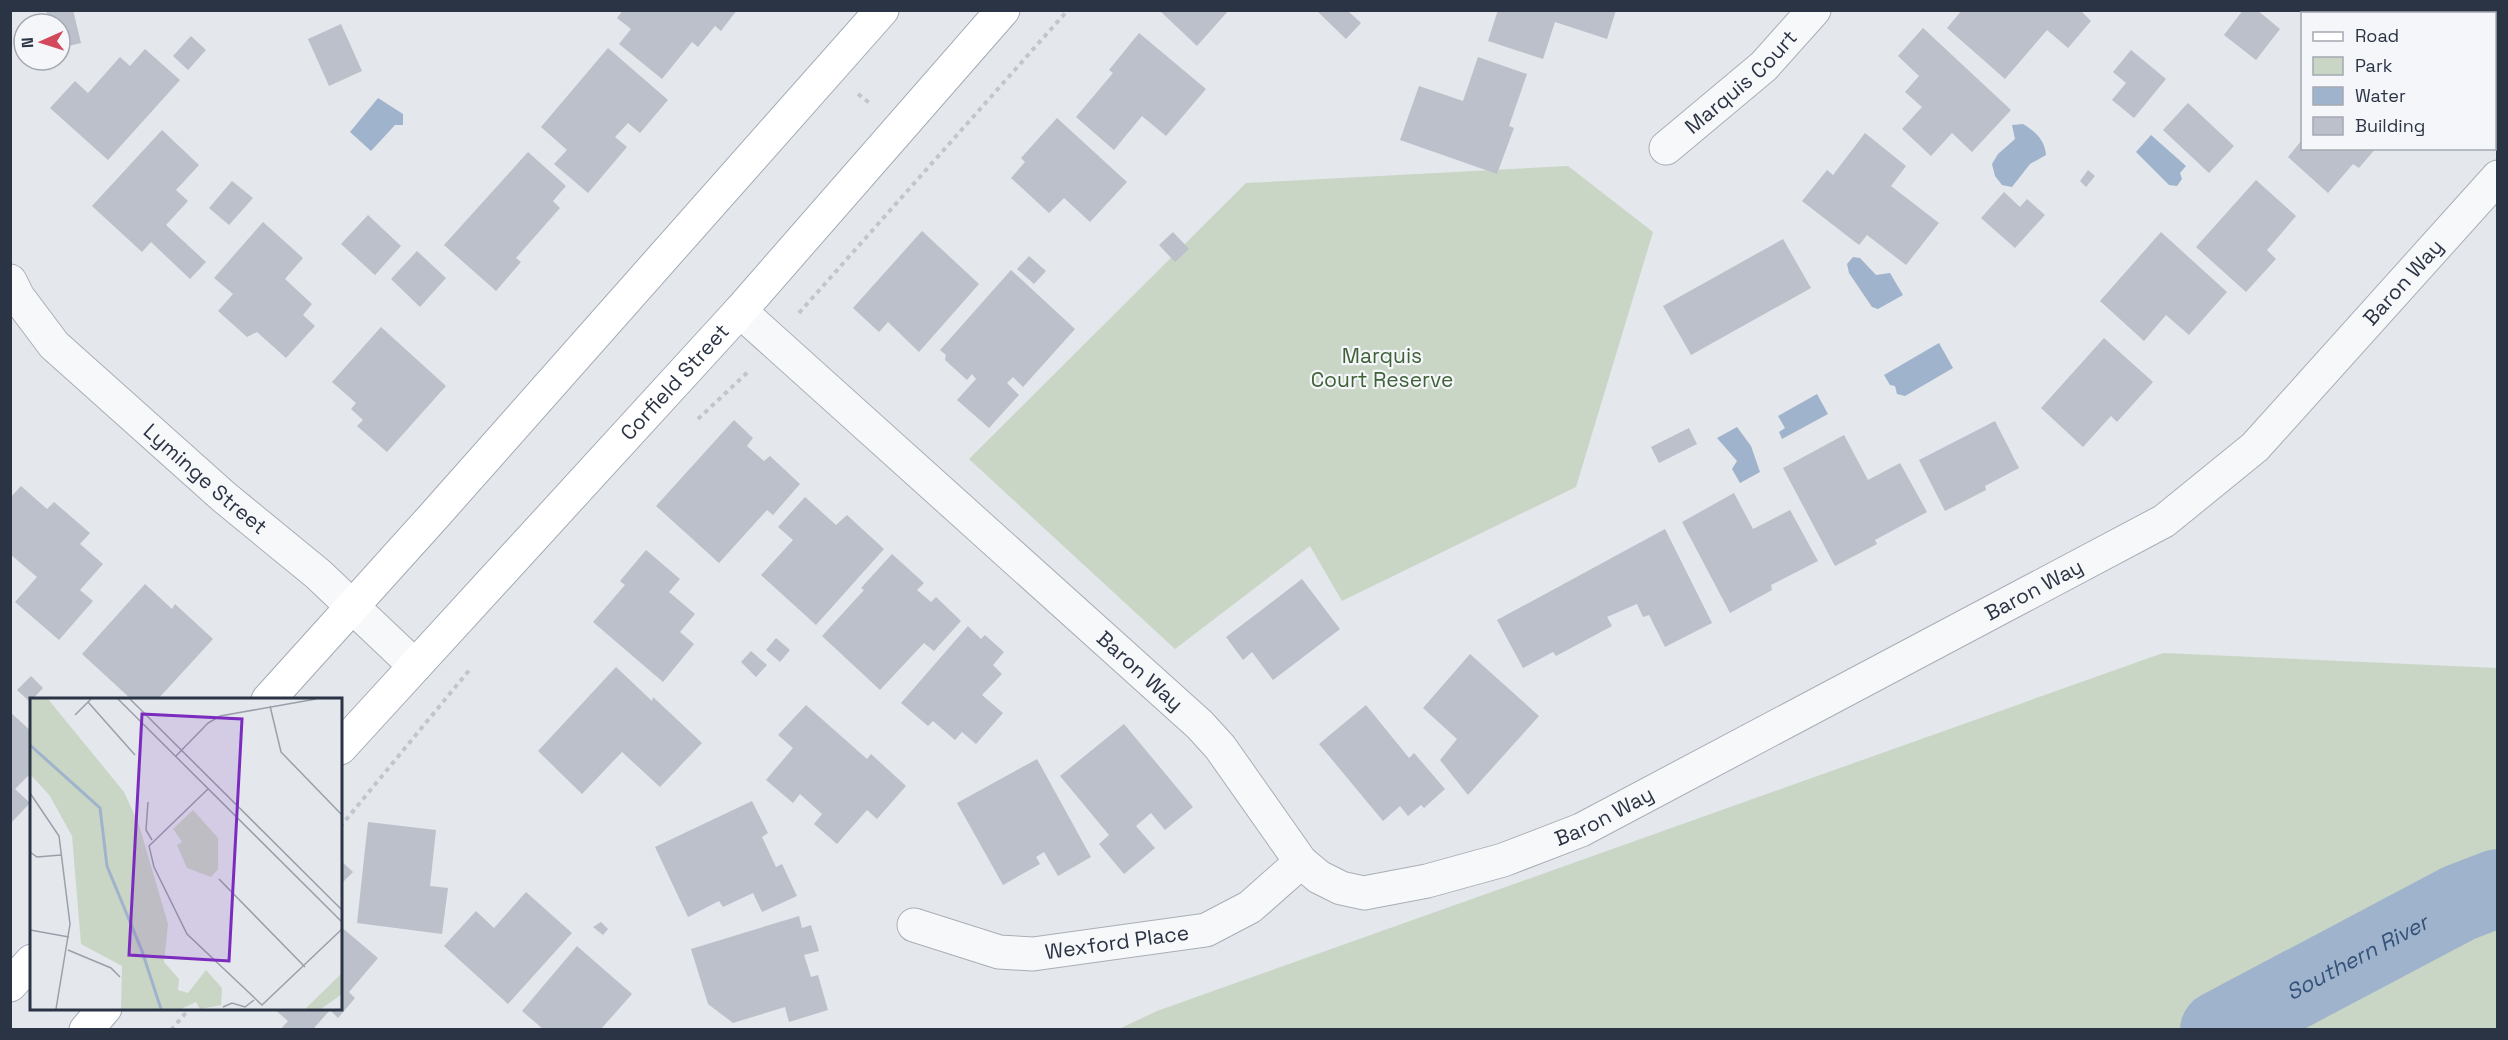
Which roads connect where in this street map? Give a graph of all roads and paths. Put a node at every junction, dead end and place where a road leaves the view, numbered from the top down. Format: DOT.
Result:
graph roads {
  1 [pos="882,10"];
  2 [pos="1003,10"];
  3 [pos="1068,10"];
  4 [pos="1814,10"];
  5 [pos="1666,148"];
  6 [pos="2498,177"];
  7 [pos="10,280"];
  8 [pos="740,311"];
  9 [pos="774,341"];
  10 [pos="691,426"];
  11 [pos="352,606"];
  12 [pos="475,663"];
  13 [pos="414,666"];
  14 [pos="269,698"];
  15 [pos="342,746"];
  16 [pos="342,825"];
  17 [pos="1300,862"];
  18 [pos="914,925"];
  19 [pos="30,964"];
  20 [pos="10,985"];
  21 [pos="103,1010"];
  22 [pos="188,1010"];
  23 [pos="86,1029"];
  24 [pos="171,1029"];
  1 -- 11 [label="main road"];
  2 -- 8 [label="main road, Corfield Street"];
  3 -- 9 [label="path"];
  4 -- 5 [label="street, Marquis Court"];
  6 -- 17 [label="street, Baron Way"];
  7 -- 11 [label="street, Lyminge Street"];
  8 -- 9 [label="street, Baron Way"];
  8 -- 13 [label="main road, Corfield Street"];
  9 -- 10 [label="path"];
  9 -- 17 [label="street, Baron Way"];
  11 -- 13 [label="street, Lyminge Street"];
  11 -- 14 [label="main road"];
  12 -- 16 [label="path"];
  13 -- 15 [label="main road, Corfield Street"];
  17 -- 18 [label="street, Wexford Place"];
  19 -- 20 [label="main road"];
  21 -- 23 [label="main road"];
  22 -- 24 [label="path"];
}
